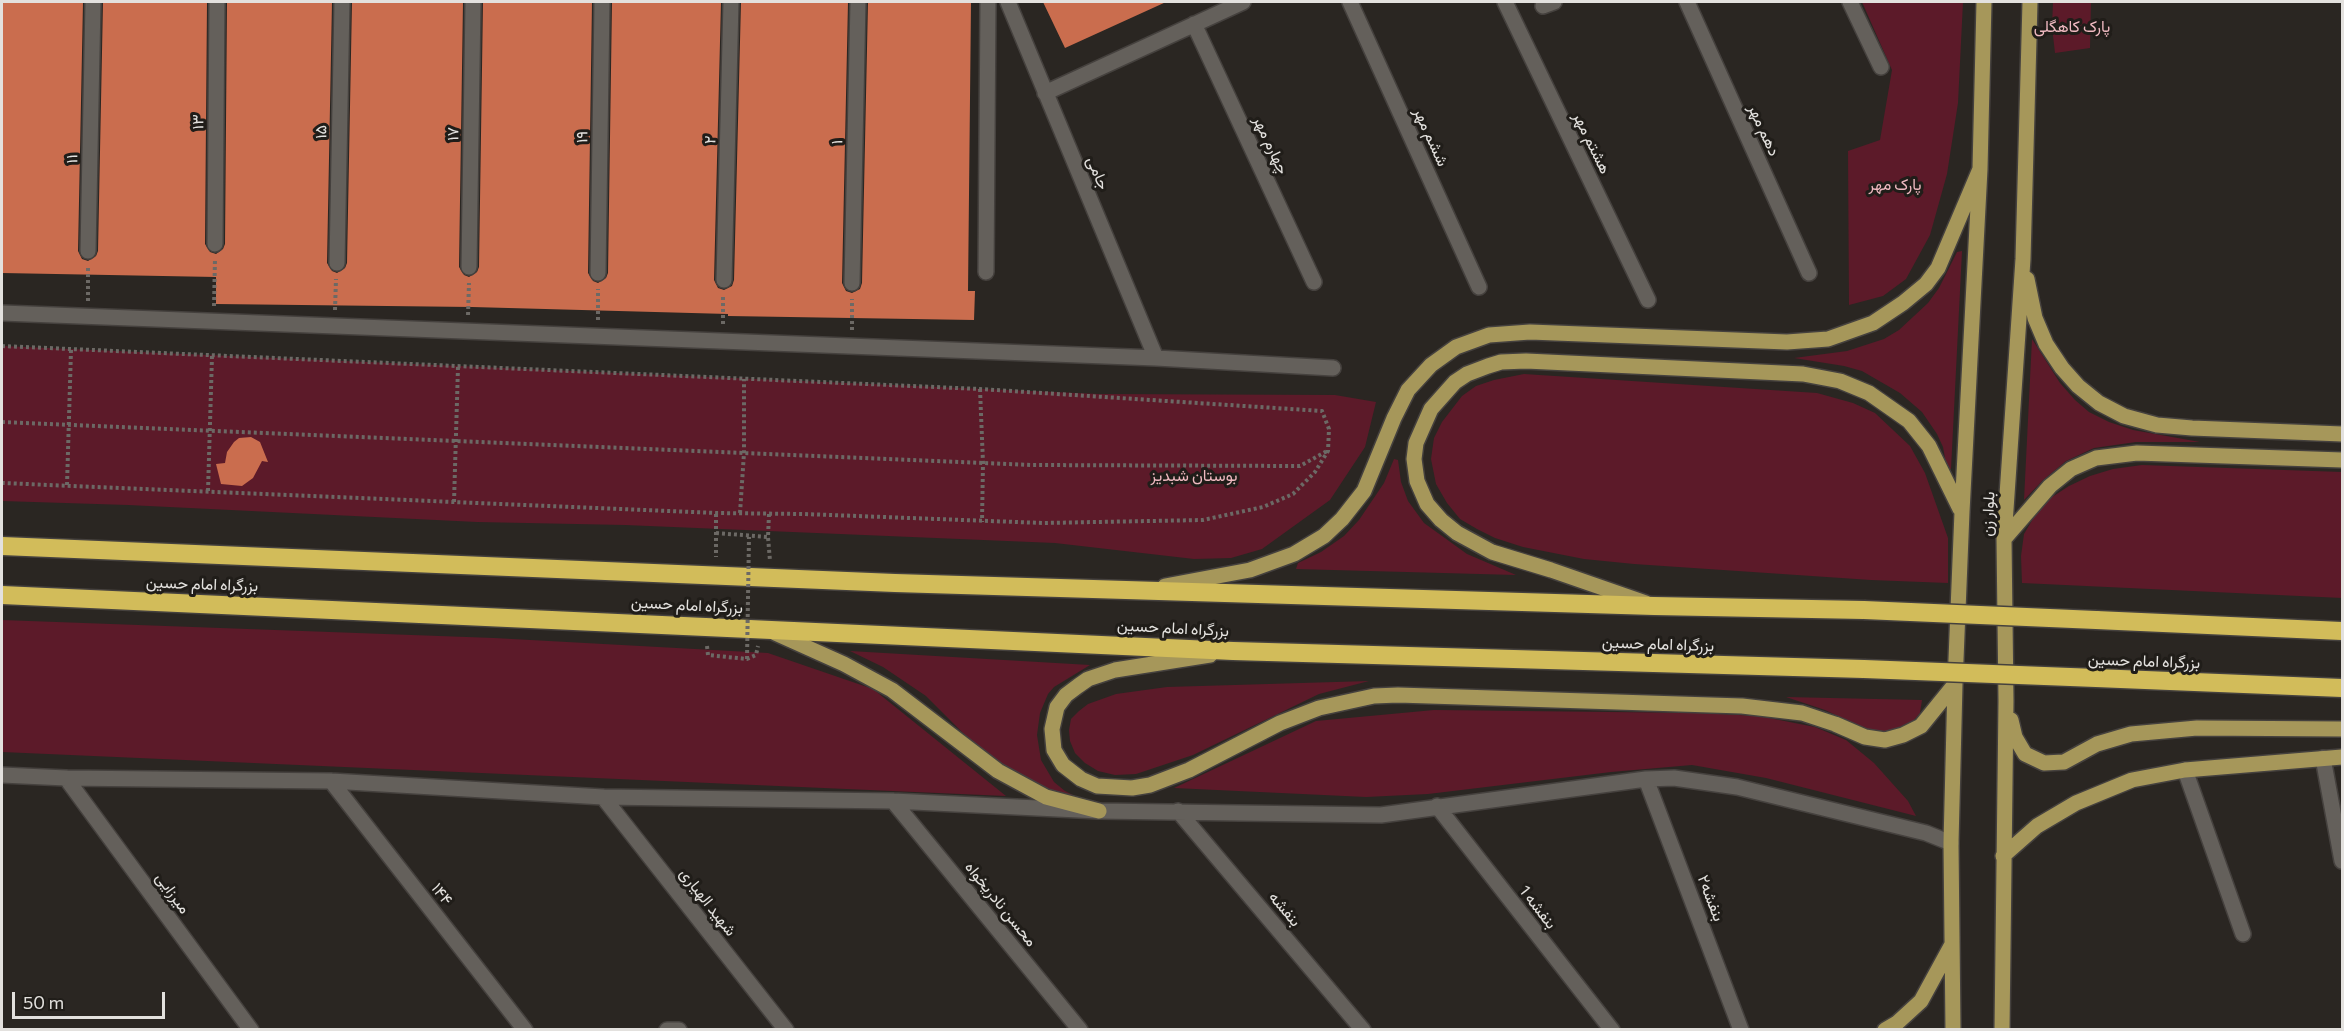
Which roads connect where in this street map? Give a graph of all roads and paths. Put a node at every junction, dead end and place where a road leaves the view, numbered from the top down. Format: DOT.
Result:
graph roads {
  1 [pos="93,2"];
  2 [pos="217,2"];
  3 [pos="342,2"];
  4 [pos="473,2"];
  5 [pos="602,2"];
  6 [pos="731,2"];
  7 [pos="858,2"];
  8 [pos="988,2"];
  9 [pos="1008,2"];
  10 [pos="1243,2"];
  11 [pos="1350,2"];
  12 [pos="1505,2"];
  13 [pos="1687,2"];
  14 [pos="1850,2"];
  15 [pos="1984,2"];
  16 [pos="2030,2"];
  17 [pos="1217,7"];
  18 [pos="1194,24"];
  19 [pos="1881,67"];
  20 [pos="1045,93"];
  21 [pos="1980,169"];
  22 [pos="215,244"];
  23 [pos="88,251"];
  24 [pos="2023,260"];
  25 [pos="337,263"];
  26 [pos="469,267"];
  27 [pos="986,272"];
  28 [pos="598,273"];
  29 [pos="1809,273"];
  30 [pos="724,280"];
  31 [pos="1314,282"];
  32 [pos="852,283"];
  33 [pos="1479,287"];
  34 [pos="1648,300"];
  35 [pos="2,313"];
  36 [pos="88,317"];
  37 [pos="214,322"];
  38 [pos="335,326"];
  39 [pos="468,332"];
  40 [pos="597,336"];
  41 [pos="723,342"];
  42 [pos="2,346"];
  43 [pos="851,346"];
  44 [pos="71,350"];
  45 [pos="212,356"];
  46 [pos="1156,358"];
  47 [pos="458,367"];
  48 [pos="1333,368"];
  49 [pos="744,379"];
  50 [pos="980,389"];
  51 [pos="2,422"];
  52 [pos="69,424"];
  53 [pos="211,430"];
  54 [pos="2343,434"];
  55 [pos="455,441"];
  56 [pos="1328,451"];
  57 [pos="744,453"];
  58 [pos="2343,460"];
  59 [pos="983,463"];
  60 [pos="2,483"];
  61 [pos="67,485"];
  62 [pos="207,491"];
  63 [pos="454,502"];
  64 [pos="1962,512"];
  65 [pos="716,513"];
  66 [pos="740,513"];
  67 [pos="769,514"];
  68 [pos="982,522"];
  69 [pos="749,537"];
  70 [pos="2004,539"];
  71 [pos="2,546"];
  72 [pos="1136,591"];
  73 [pos="2,595"];
  74 [pos="1654,606"];
  75 [pos="764,628"];
  76 [pos="2343,631"];
  77 [pos="1233,651"];
  78 [pos="708,655"];
  79 [pos="756,655"];
  80 [pos="747,659"];
  81 [pos="1955,684"];
  82 [pos="2343,688"];
  83 [pos="2006,701"];
  84 [pos="2343,729"];
  85 [pos="2343,757"];
  86 [pos="2323,758"];
  87 [pos="2185,770"];
  88 [pos="2,775"];
  89 [pos="66,778"];
  90 [pos="1646,779"];
  91 [pos="331,781"];
  92 [pos="603,797"];
  93 [pos="893,801"];
  94 [pos="1437,806"];
  95 [pos="1099,811"];
  96 [pos="1178,811"];
  97 [pos="1952,843"];
  98 [pos="2004,856"];
  99 [pos="2343,861"];
  100 [pos="2243,934"];
  101 [pos="1952,943"];
  102 [pos="251,1029"];
  103 [pos="525,1029"];
  104 [pos="667,1029"];
  105 [pos="679,1029"];
  106 [pos="786,1029"];
  107 [pos="1080,1029"];
  108 [pos="1364,1029"];
  109 [pos="1612,1029"];
  110 [pos="1741,1029"];
  111 [pos="1885,1029"];
  112 [pos="1953,1029"];
  113 [pos="2002,1029"];
  1 -- 23 [label="street, ۱۱"];
  2 -- 22 [label="street, ۱۳"];
  3 -- 25 [label="street, ۱۵"];
  4 -- 26 [label="street, ۱۷"];
  5 -- 28 [label="street, ۱۹"];
  6 -- 30 [label="street, ۲"];
  7 -- 32 [label="street, ۱"];
  8 -- 27 [label="street"];
  9 -- 20 [label="street, جامی"];
  10 -- 17 [label="street"];
  11 -- 33 [label="street, ششم مهر"];
  12 -- 34 [label="street, هشتم مهر"];
  13 -- 29 [label="street, دهم مهر"];
  14 -- 19 [label="street"];
  15 -- 21 [label="main road, بلوار زن"];
  16 -- 24 [label="main road, بلوار زن"];
  17 -- 18 [label="street"];
  18 -- 20 [label="street"];
  18 -- 31 [label="street, چهارم مهر"];
  20 -- 46 [label="street, جامی"];
  21 -- 64 [label="main road, بلوار زن"];
  21 -- 72 [label="main road"];
  22 -- 37 [label="path"];
  23 -- 36 [label="path"];
  24 -- 54 [label="main road"];
  24 -- 70 [label="main road, بلوار زن"];
  25 -- 38 [label="path"];
  26 -- 39 [label="path"];
  28 -- 40 [label="path"];
  30 -- 41 [label="path"];
  32 -- 43 [label="path"];
  35 -- 36 [label="street"];
  36 -- 37 [label="street"];
  37 -- 38 [label="street"];
  38 -- 39 [label="street"];
  39 -- 40 [label="street"];
  40 -- 41 [label="street"];
  41 -- 43 [label="street"];
  42 -- 44 [label="path"];
  43 -- 46 [label="street"];
  44 -- 45 [label="path"];
  44 -- 52 [label="path"];
  45 -- 47 [label="path"];
  45 -- 53 [label="path"];
  46 -- 48 [label="street"];
  47 -- 49 [label="path"];
  47 -- 55 [label="path"];
  49 -- 50 [label="path"];
  49 -- 57 [label="path"];
  50 -- 56 [label="path"];
  50 -- 59 [label="path"];
  51 -- 52 [label="path"];
  52 -- 53 [label="path"];
  52 -- 61 [label="path"];
  53 -- 55 [label="path"];
  53 -- 62 [label="path"];
  55 -- 57 [label="path"];
  55 -- 63 [label="path"];
  56 -- 59 [label="path"];
  56 -- 68 [label="path"];
  57 -- 59 [label="path"];
  57 -- 66 [label="path"];
  58 -- 70 [label="main road"];
  59 -- 68 [label="path"];
  60 -- 61 [label="path"];
  61 -- 62 [label="path"];
  62 -- 63 [label="path"];
  63 -- 65 [label="path"];
  64 -- 74 [label="main road"];
  64 -- 81 [label="main road, بلوار زن"];
  65 -- 66 [label="path"];
  65 -- 69 [label="path"];
  66 -- 67 [label="path"];
  67 -- 68 [label="path"];
  67 -- 69 [label="path"];
  69 -- 80 [label="path, bridge"];
  70 -- 83 [label="main road, بلوار زن"];
  71 -- 72 [label="highway, بزرگراه امام حسین"];
  72 -- 74 [label="highway, بزرگراه امام حسین"];
  73 -- 75 [label="highway, بزرگراه امام حسین"];
  74 -- 76 [label="highway, بزرگراه امام حسین, bridge"];
  75 -- 77 [label="highway, بزرگراه امام حسین"];
  75 -- 95 [label="main road"];
  77 -- 81 [label="main road"];
  77 -- 82 [label="highway, بزرگراه امام حسین, bridge"];
  78 -- 80 [label="path"];
  79 -- 80 [label="path"];
  81 -- 97 [label="main road, بلوار زن"];
  83 -- 84 [label="main road"];
  83 -- 98 [label="main road, بلوار زن"];
  85 -- 86 [label="main road"];
  86 -- 87 [label="main road"];
  86 -- 99 [label="street"];
  87 -- 98 [label="main road"];
  87 -- 100 [label="street"];
  88 -- 89 [label="street"];
  89 -- 91 [label="street"];
  89 -- 102 [label="street, میرزایی"];
  90 -- 94 [label="street"];
  90 -- 97 [label="street"];
  90 -- 110 [label="street, بنفشه۲"];
  91 -- 92 [label="street"];
  91 -- 103 [label="street, ۱۴۴"];
  92 -- 93 [label="street"];
  92 -- 106 [label="street, شهید الهیاری"];
  93 -- 95 [label="street"];
  93 -- 107 [label="street, محسن نادریخواه"];
  94 -- 96 [label="street"];
  94 -- 109 [label="street, بنفشه 1"];
  95 -- 96 [label="street"];
  96 -- 108 [label="street, بنفشه"];
  97 -- 101 [label="main road, بلوار زن"];
  98 -- 113 [label="main road, بلوار زن"];
  101 -- 111 [label="main road"];
  101 -- 112 [label="main road, بلوار زن"];
  104 -- 105 [label="street"];
}
